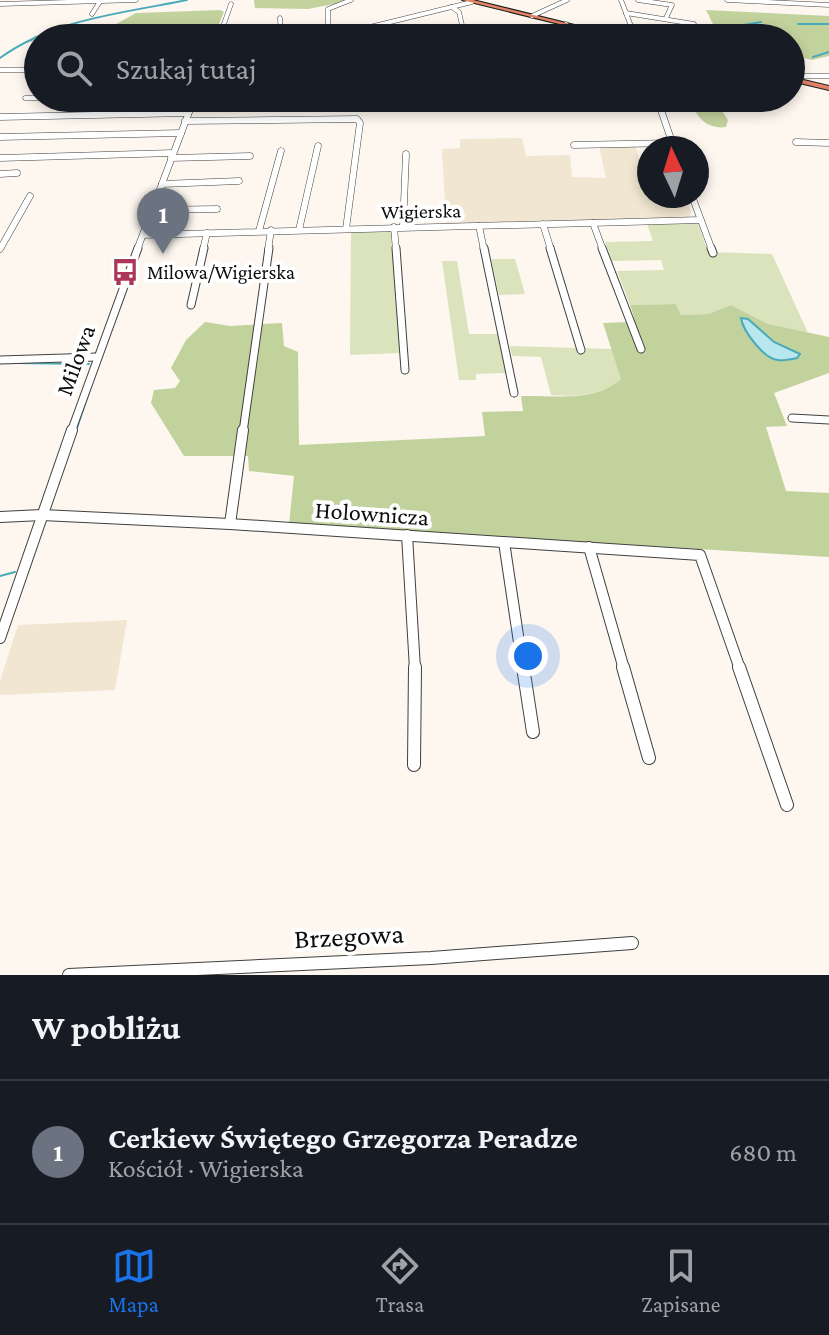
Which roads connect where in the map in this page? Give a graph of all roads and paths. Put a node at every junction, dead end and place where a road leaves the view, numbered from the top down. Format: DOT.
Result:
graph roads {
  1 [pos="135,0"];
  2 [pos="351,0"];
  3 [pos="567,0"];
  4 [pos="621,0"];
  5 [pos="638,0"];
  6 [pos="727,0"];
  7 [pos="742,0"];
  8 [pos="62,1"];
  9 [pos="101,1"];
  10 [pos="468,1"];
  11 [pos="781,1"];
  12 [pos="816,2"];
  13 [pos="0,4"];
  14 [pos="231,4"];
  15 [pos="829,5"];
  16 [pos="452,7"];
  17 [pos="626,13"];
  18 [pos="92,14"];
  19 [pos="532,16"];
  20 [pos="280,18"];
  21 [pos="666,18"];
  22 [pos="224,24"];
  23 [pos="283,24"];
  24 [pos="327,24"];
  25 [pos="383,24"];
  26 [pos="462,24"];
  27 [pos="566,24"];
  28 [pos="630,24"];
  29 [pos="694,24"];
  30 [pos="0,70"];
  31 [pos="24,70"];
  32 [pos="829,76"];
  33 [pos="805,77"];
  34 [pos="805,81"];
  35 [pos="829,88"];
  36 [pos="188,112"];
  37 [pos="662,112"];
  38 [pos="0,117"];
  39 [pos="186,117"];
  40 [pos="181,133"];
  41 [pos="670,136"];
  42 [pos="0,137"];
  43 [pos="796,142"];
  44 [pos="829,143"];
  45 [pos="574,145"];
  46 [pos="318,146"];
  47 [pos="637,146"];
  48 [pos="281,151"];
  49 [pos="406,154"];
  50 [pos="172,156"];
  51 [pos="250,156"];
  52 [pos="0,158"];
  53 [pos="17,173"];
  54 [pos="0,174"];
  55 [pos="239,181"];
  56 [pos="162,184"];
  57 [pos="30,196"];
  58 [pos="696,208"];
  59 [pos="217,209"];
  60 [pos="152,210"];
  61 [pos="700,220"];
  62 [pos="593,223"];
  63 [pos="543,224"];
  64 [pos="479,226"];
  65 [pos="394,227"];
  66 [pos="403,227"];
  67 [pos="346,229"];
  68 [pos="271,230"];
  69 [pos="299,230"];
  70 [pos="259,231"];
  71 [pos="207,233"];
  72 [pos="143,235"];
  73 [pos="0,249"];
  74 [pos="713,253"];
  75 [pos="191,305"];
  76 [pos="641,349"];
  77 [pos="581,350"];
  78 [pos="97,357"];
  79 [pos="0,360"];
  80 [pos="405,370"];
  81 [pos="514,393"];
  82 [pos="792,418"];
  83 [pos="829,420"];
  84 [pos="42,515"];
  85 [pos="0,517"];
  86 [pos="230,524"];
  87 [pos="407,535"];
  88 [pos="504,542"];
  89 [pos="589,547"];
  90 [pos="0,638"];
  91 [pos="533,732"];
  92 [pos="649,758"];
  93 [pos="414,765"];
  94 [pos="787,805"];
  95 [pos="632,943"];
  96 [pos="69,975"];
  1 -- 9 [label="street"];
  2 -- 24 [label="street"];
  3 -- 19 [label="street"];
  4 -- 17 [label="street"];
  5 -- 21 [label="street"];
  6 -- 7 [label="street"];
  7 -- 11 [label="street"];
  8 -- 9 [label="street"];
  8 -- 13 [label="street"];
  9 -- 18 [label="street"];
  10 -- 16 [label="street"];
  10 -- 19 [label="highway"];
  11 -- 12 [label="street"];
  12 -- 15 [label="street"];
  14 -- 22 [label="street"];
  16 -- 25 [label="street"];
  16 -- 26 [label="street"];
  17 -- 21 [label="street"];
  17 -- 28 [label="street"];
  19 -- 27 [label="highway"];
  20 -- 23 [label="street"];
  21 -- 29 [label="street"];
  30 -- 31 [label="street"];
  32 -- 33 [label="street"];
  34 -- 35 [label="highway"];
  36 -- 39 [label="street, Milowa"];
  37 -- 41 [label="street"];
  38 -- 39 [label="street"];
  39 -- 40 [label="street, Milowa"];
  39 -- 67 [label="street"];
  40 -- 42 [label="street"];
  40 -- 50 [label="street, Milowa"];
  43 -- 44 [label="street"];
  45 -- 47 [label="street"];
  46 -- 69 [label="street"];
  48 -- 70 [label="street"];
  49 -- 66 [label="street"];
  50 -- 51 [label="street"];
  50 -- 52 [label="street"];
  50 -- 56 [label="street, Milowa"];
  53 -- 54 [label="street"];
  55 -- 56 [label="street"];
  56 -- 60 [label="street, Milowa"];
  57 -- 73 [label="street"];
  58 -- 61 [label="street"];
  59 -- 60 [label="street"];
  60 -- 72 [label="street, Milowa"];
  61 -- 62 [label="street, Wigierska"];
  61 -- 74 [label="street"];
  62 -- 63 [label="street, Wigierska"];
  62 -- 76 [label="street"];
  63 -- 64 [label="street, Wigierska"];
  63 -- 77 [label="street"];
  64 -- 66 [label="street, Wigierska"];
  64 -- 81 [label="street"];
  65 -- 66 [label="street, Wigierska"];
  65 -- 67 [label="street, Wigierska"];
  65 -- 80 [label="street"];
  67 -- 69 [label="street, Wigierska"];
  68 -- 69 [label="street, Wigierska"];
  68 -- 70 [label="street, Wigierska"];
  68 -- 86 [label="street"];
  70 -- 71 [label="street, Wigierska"];
  71 -- 72 [label="street, Wigierska"];
  71 -- 75 [label="street"];
  72 -- 78 [label="street, Milowa"];
  78 -- 79 [label="street"];
  78 -- 84 [label="street, Milowa"];
  82 -- 83 [label="street"];
  84 -- 85 [label="street, Holownicza"];
  84 -- 86 [label="street, Holownicza"];
  84 -- 90 [label="street, Milowa"];
  86 -- 87 [label="street, Holownicza"];
  87 -- 88 [label="street, Holownicza"];
  87 -- 93 [label="street"];
  88 -- 89 [label="street, Holownicza"];
  88 -- 91 [label="street"];
  89 -- 92 [label="street"];
  89 -- 94 [label="street, Holownicza"];
  95 -- 96 [label="street, Brzegowa"];
}
